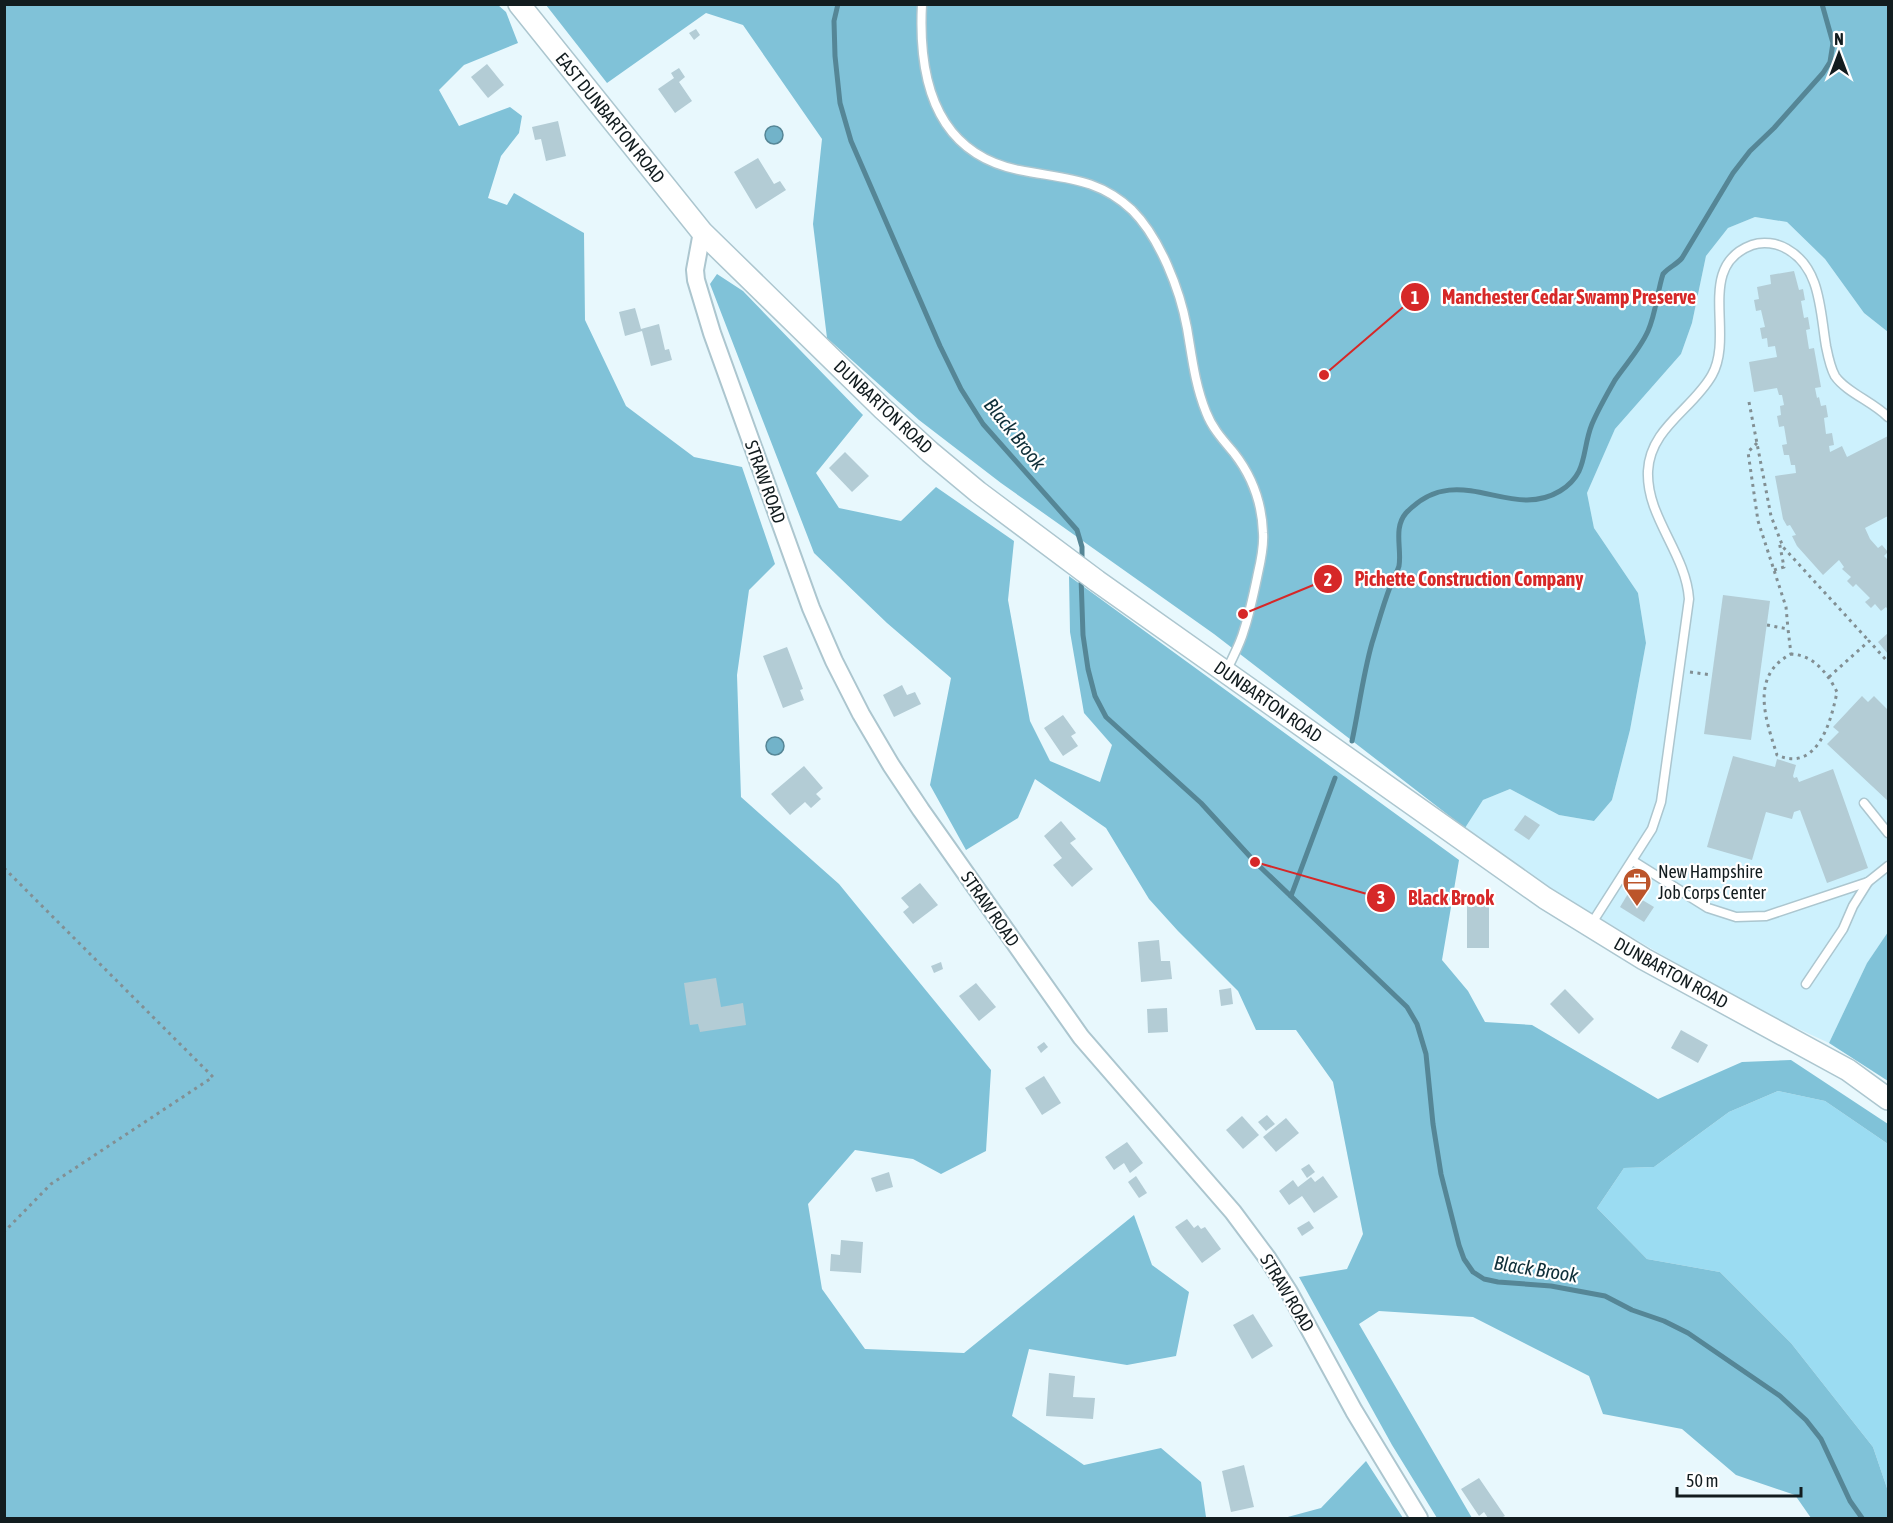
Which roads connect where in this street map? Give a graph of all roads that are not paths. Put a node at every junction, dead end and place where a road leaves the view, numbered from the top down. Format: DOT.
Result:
graph roads {
  1 [pos="519,4"];
  2 [pos="922,4"];
  3 [pos="702,232"];
  4 [pos="1888,417"];
  5 [pos="1226,672"];
  6 [pos="1864,803"];
  7 [pos="1888,832"];
  8 [pos="1633,861"];
  9 [pos="1888,866"];
  10 [pos="1868,882"];
  11 [pos="1590,927"];
  12 [pos="1806,984"];
  13 [pos="1888,1099"];
  14 [pos="1419,1518"];
  1 -- 3 [label="street, EAST DUNBARTON ROAD"];
  2 -- 5 [label="lane"];
  3 -- 5 [label="street, DUNBARTON ROAD"];
  3 -- 14 [label="street, STRAW ROAD"];
  4 -- 8 [label="lane"];
  5 -- 11 [label="street, DUNBARTON ROAD"];
  6 -- 7 [label="lane"];
  8 -- 10 [label="lane"];
  8 -- 11 [label="lane"];
  9 -- 10 [label="lane"];
  10 -- 12 [label="lane"];
  11 -- 13 [label="street, DUNBARTON ROAD"];
}
